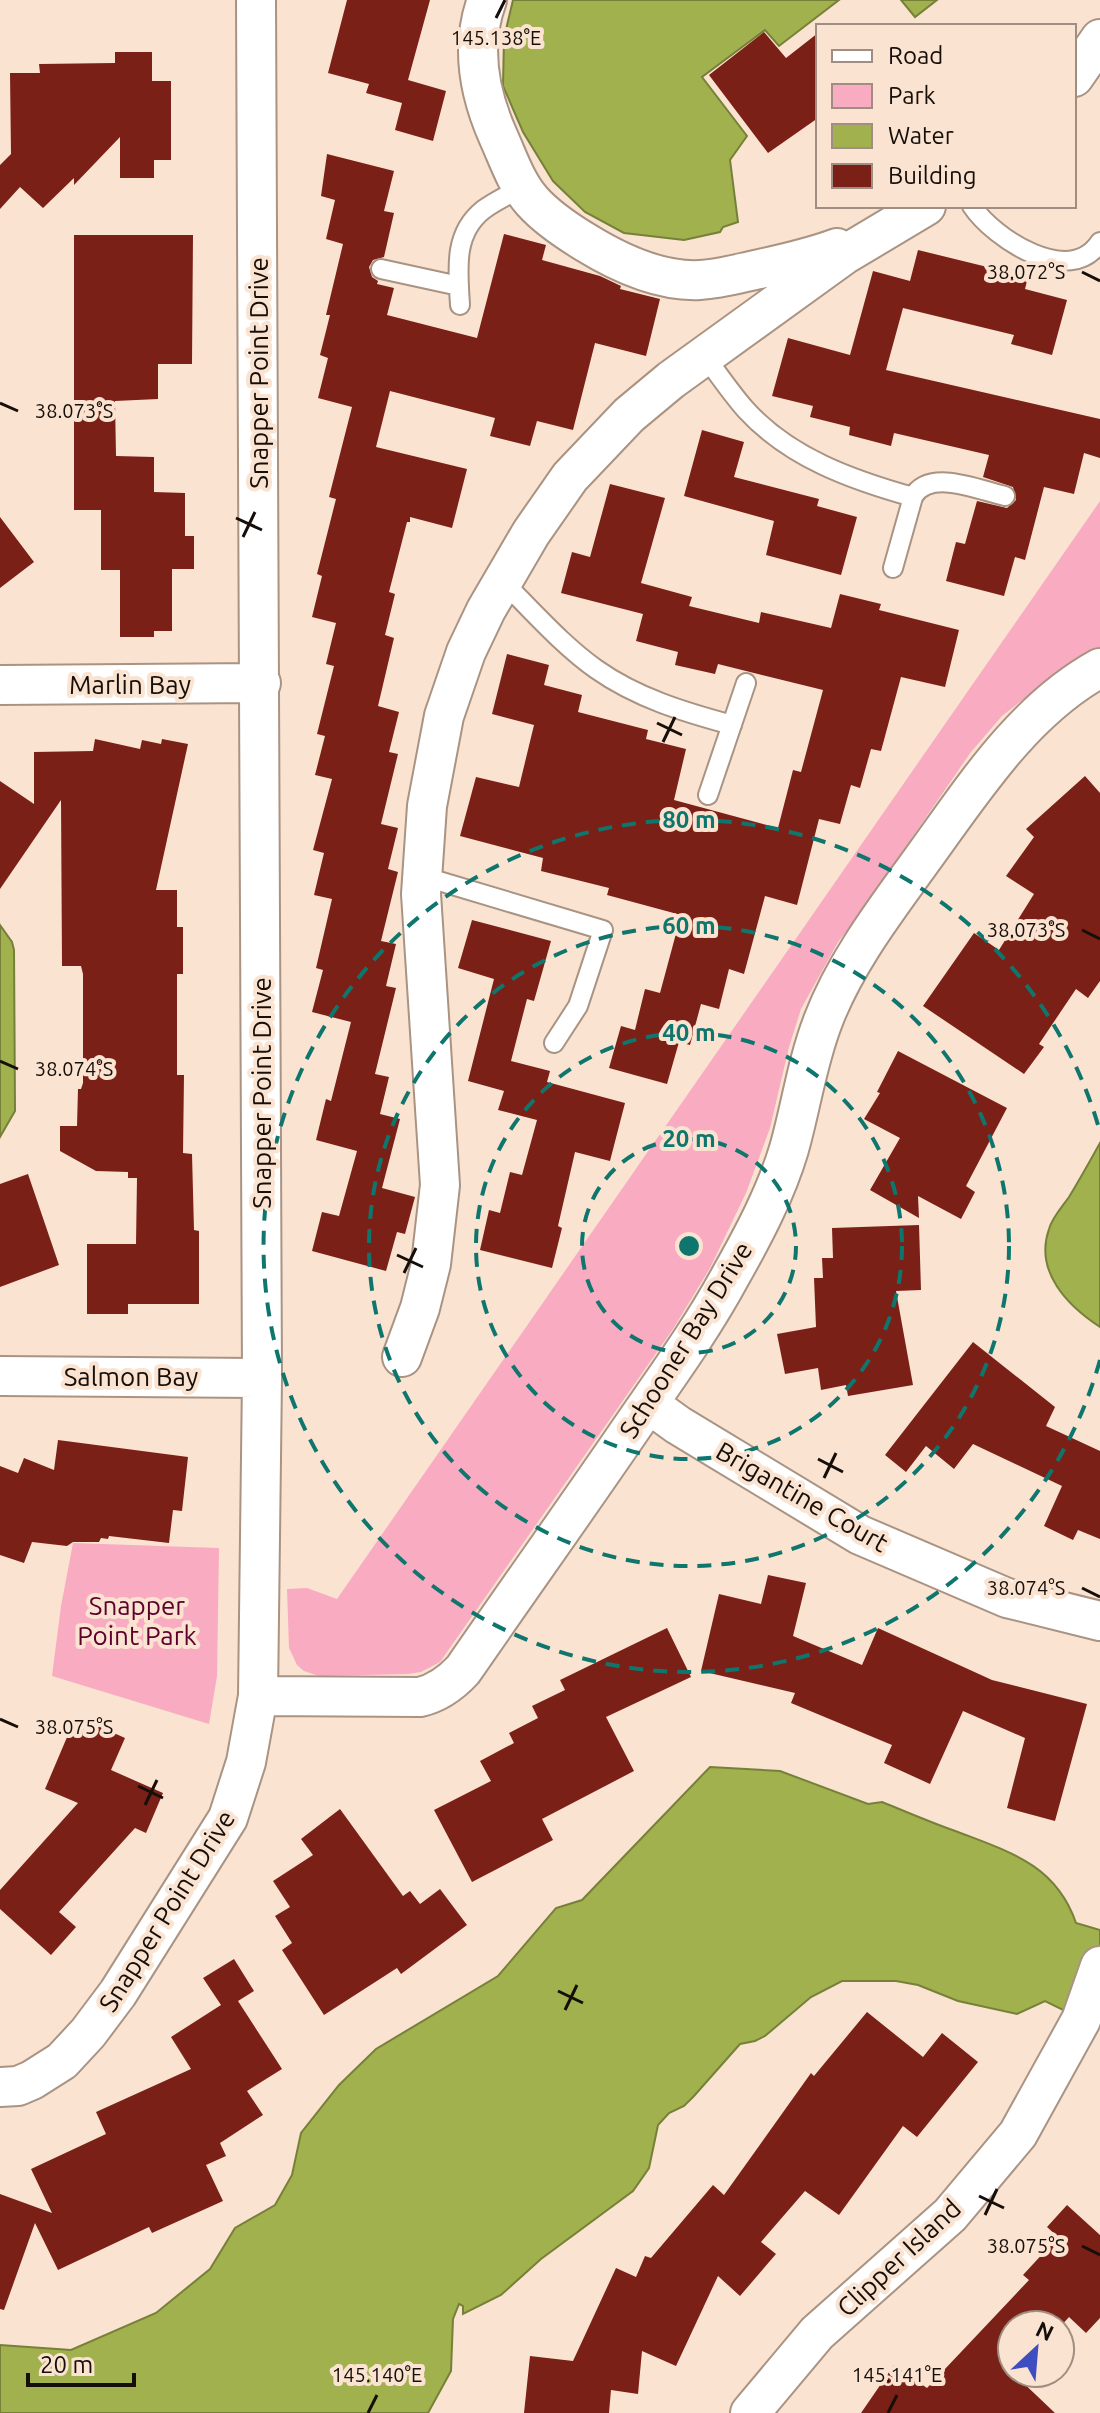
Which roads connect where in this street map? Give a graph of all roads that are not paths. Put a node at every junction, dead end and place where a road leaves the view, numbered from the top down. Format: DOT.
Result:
graph roads {
  1 [pos="256,0"];
  2 [pos="487,0"];
  3 [pos="1100,39"];
  4 [pos="1076,74"];
  5 [pos="522,187"];
  6 [pos="922,208"];
  7 [pos="974,208"];
  8 [pos="885,229"];
  9 [pos="1100,242"];
  10 [pos="381,269"];
  11 [pos="701,280"];
  12 [pos="459,286"];
  13 [pos="460,305"];
  14 [pos="719,346"];
  15 [pos="1005,496"];
  16 [pos="913,497"];
  17 [pos="893,568"];
  18 [pos="502,581"];
  19 [pos="1100,668"];
  20 [pos="261,683"];
  21 [pos="746,683"];
  22 [pos="0,685"];
  23 [pos="732,725"];
  24 [pos="708,795"];
  25 [pos="422,876"];
  26 [pos="554,1043"];
  27 [pos="402,1357"];
  28 [pos="0,1376"];
  29 [pos="262,1378"];
  30 [pos="649,1404"];
  31 [pos="1100,1621"];
  32 [pos="258,1696"];
  33 [pos="1100,1966"];
  34 [pos="0,2087"];
  35 [pos="750,2413"];
  1 -- 20 [label="street, Snapper Point Drive"];
  2 -- 5 [label="street"];
  3 -- 4 [label="street"];
  5 -- 11 [label="street"];
  5 -- 12 [label="lane"];
  6 -- 8 [label="street"];
  7 -- 9 [label="lane"];
  8 -- 11 [label="street"];
  8 -- 14 [label="street"];
  10 -- 12 [label="lane"];
  11 -- 14 [label="street"];
  12 -- 13 [label="lane"];
  14 -- 16 [label="lane"];
  14 -- 18 [label="street"];
  15 -- 16 [label="lane"];
  16 -- 17 [label="lane"];
  18 -- 23 [label="lane"];
  18 -- 25 [label="street"];
  19 -- 30 [label="street, Schooner Bay Drive"];
  20 -- 22 [label="street, Marlin Bay"];
  20 -- 29 [label="street, Snapper Point Drive"];
  21 -- 23 [label="lane"];
  23 -- 24 [label="lane"];
  25 -- 26 [label="lane"];
  25 -- 27 [label="street"];
  28 -- 29 [label="street, Salmon Bay"];
  29 -- 32 [label="street, Snapper Point Drive"];
  30 -- 31 [label="street, Brigantine Court"];
  30 -- 32 [label="street, Schooner Bay Drive"];
  32 -- 34 [label="street, Snapper Point Drive"];
  33 -- 35 [label="street, Clipper Island"];
}
